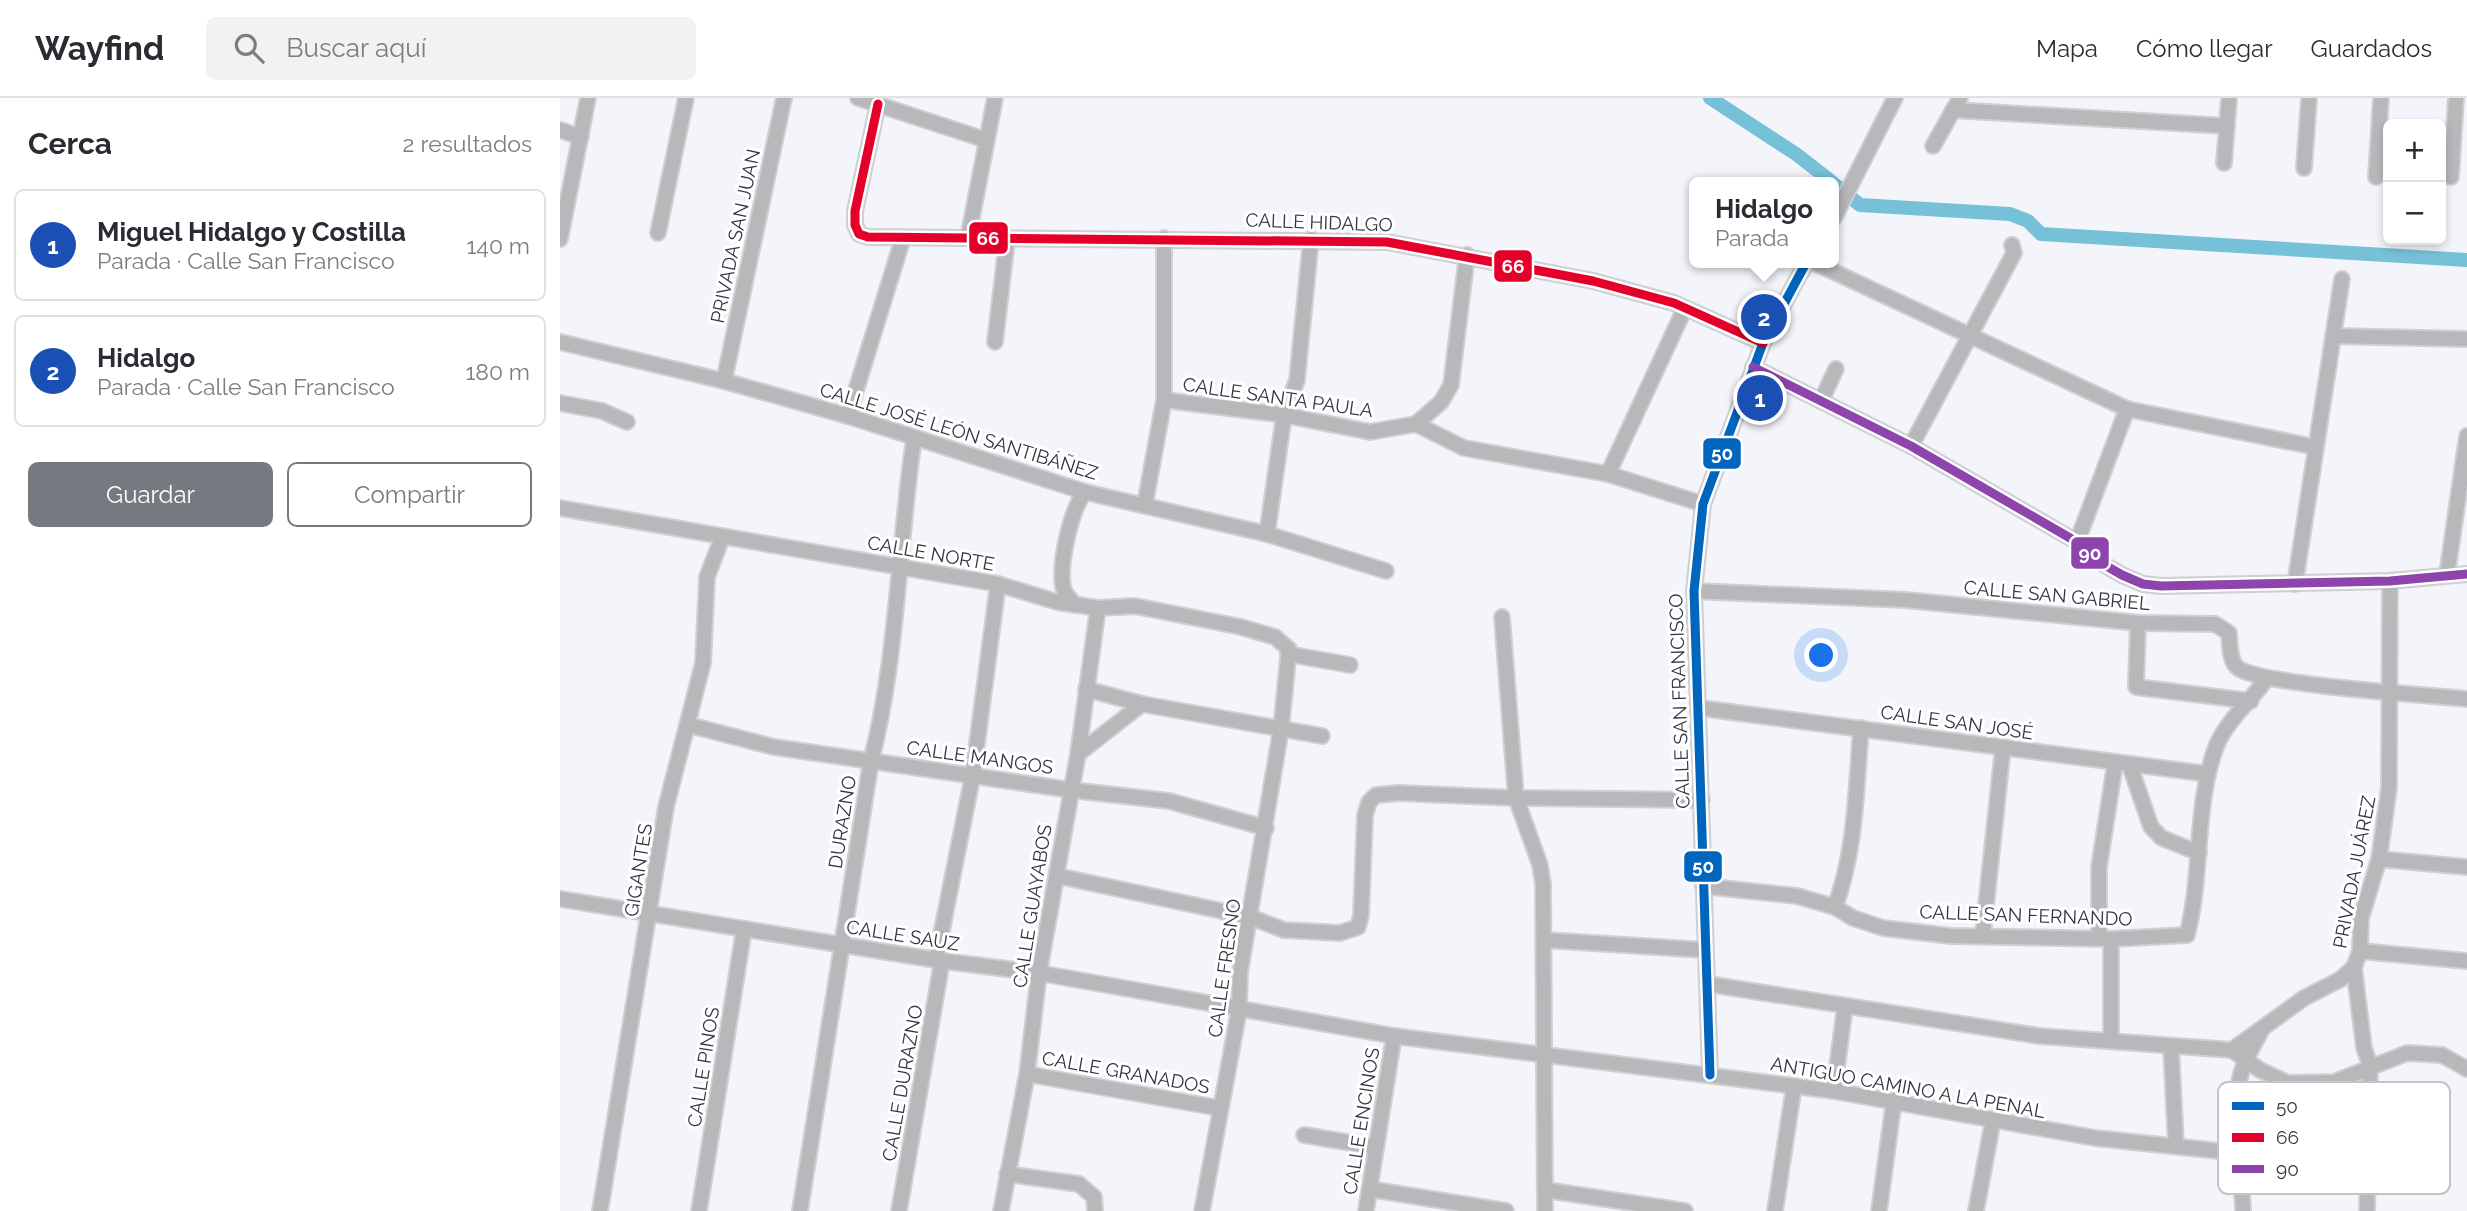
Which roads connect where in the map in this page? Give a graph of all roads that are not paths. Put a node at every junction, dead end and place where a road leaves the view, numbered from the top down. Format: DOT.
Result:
graph roads {
  1 [pos="588,98"];
  2 [pos="686,98"];
  3 [pos="784,98"];
  4 [pos="858,98"];
  5 [pos="995,98"];
  6 [pos="1895,98"];
  7 [pos="2228,98"];
  8 [pos="2309,98"];
  9 [pos="2381,98"];
  10 [pos="2456,98"];
  11 [pos="877,104"];
  12 [pos="1956,104"];
  13 [pos="2227,126"];
  14 [pos="560,130"];
  15 [pos="581,137"];
  16 [pos="986,140"];
  17 [pos="1933,146"];
  18 [pos="2224,163"];
  19 [pos="2304,168"];
  20 [pos="2376,177"];
  21 [pos="2451,177"];
  22 [pos="1839,208"];
  23 [pos="658,233"];
  24 [pos="903,238"];
  25 [pos="968,238"];
  26 [pos="1164,238"];
  27 [pos="560,239"];
  28 [pos="1311,239"];
  29 [pos="1007,240"];
  30 [pos="2012,244"];
  31 [pos="1468,255"];
  32 [pos="1803,268"];
  33 [pos="1826,268"];
  34 [pos="2342,279"];
  35 [pos="1685,308"];
  36 [pos="1969,336"];
  37 [pos="2333,336"];
  38 [pos="2467,340"];
  39 [pos="560,342"];
  40 [pos="995,342"];
  41 [pos="1763,343"];
  42 [pos="1754,367"];
  43 [pos="1836,369"];
  44 [pos="724,381"];
  45 [pos="1164,400"];
  46 [pos="1821,401"];
  47 [pos="560,403"];
  48 [pos="2127,408"];
  49 [pos="1284,415"];
  50 [pos="848,416"];
  51 [pos="627,422"];
  52 [pos="1416,424"];
  53 [pos="2467,436"];
  54 [pos="914,439"];
  55 [pos="1911,446"];
  56 [pos="2315,447"];
  57 [pos="2464,466"];
  58 [pos="1608,474"];
  59 [pos="1085,492"];
  60 [pos="1145,504"];
  61 [pos="1703,504"];
  62 [pos="560,508"];
  63 [pos="1267,534"];
  64 [pos="722,538"];
  65 [pos="2077,542"];
  66 [pos="900,567"];
  67 [pos="1386,571"];
  68 [pos="2467,574"];
  69 [pos="2447,575"];
  70 [pos="1063,579"];
  71 [pos="2390,581"];
  72 [pos="998,584"];
  73 [pos="2295,584"];
  74 [pos="1694,591"];
  75 [pos="1038,595"];
  76 [pos="1076,605"];
  77 [pos="1098,608"];
  78 [pos="1502,617"];
  79 [pos="2138,623"];
  80 [pos="1289,652"];
  81 [pos="1350,665"];
  82 [pos="2267,678"];
  83 [pos="1086,689"];
  84 [pos="2388,691"];
  85 [pos="2467,699"];
  86 [pos="2251,701"];
  87 [pos="1142,704"];
  88 [pos="1700,708"];
  89 [pos="689,725"];
  90 [pos="1861,728"];
  91 [pos="1281,729"];
  92 [pos="1322,736"];
  93 [pos="2003,747"];
  94 [pos="1078,754"];
  95 [pos="871,761"];
  96 [pos="2115,764"];
  97 [pos="2130,766"];
  98 [pos="973,774"];
  99 [pos="2208,774"];
  100 [pos="1070,790"];
  101 [pos="1516,798"];
  102 [pos="1702,800"];
  103 [pos="1266,828"];
  104 [pos="2199,853"];
  105 [pos="2379,859"];
  106 [pos="2467,867"];
  107 [pos="1058,876"];
  108 [pos="1703,886"];
  109 [pos="560,900"];
  110 [pos="1835,906"];
  111 [pos="651,914"];
  112 [pos="1250,917"];
  113 [pos="744,929"];
  114 [pos="1983,934"];
  115 [pos="2105,938"];
  116 [pos="1544,940"];
  117 [pos="842,945"];
  118 [pos="1705,950"];
  119 [pos="2360,951"];
  120 [pos="939,961"];
  121 [pos="2467,961"];
  122 [pos="2354,967"];
  123 [pos="1039,973"];
  124 [pos="1708,984"];
  125 [pos="1845,1006"];
  126 [pos="1239,1010"];
  127 [pos="2262,1029"];
  128 [pos="1394,1036"];
  129 [pos="2111,1039"];
  130 [pos="2171,1047"];
  131 [pos="2232,1050"];
  132 [pos="1545,1053"];
  133 [pos="2247,1061"];
  134 [pos="2370,1065"];
  135 [pos="2467,1069"];
  136 [pos="1027,1074"];
  137 [pos="1710,1075"];
  138 [pos="2240,1082"];
  139 [pos="2286,1082"];
  140 [pos="2334,1082"];
  141 [pos="2370,1082"];
  142 [pos="1794,1086"];
  143 [pos="1834,1091"];
  144 [pos="1894,1100"];
  145 [pos="1219,1108"];
  146 [pos="1993,1121"];
  147 [pos="1304,1135"];
  148 [pos="2176,1146"];
  149 [pos="1376,1147"];
  150 [pos="2218,1151"];
  151 [pos="1007,1174"];
  152 [pos="1369,1189"];
  153 [pos="1546,1190"];
  154 [pos="600,1211"];
  155 [pos="699,1211"];
  156 [pos="800,1211"];
  157 [pos="899,1211"];
  158 [pos="1001,1211"];
  159 [pos="1095,1211"];
  160 [pos="1202,1211"];
  161 [pos="1366,1211"];
  162 [pos="1506,1211"];
  163 [pos="1545,1211"];
  164 [pos="1685,1211"];
  165 [pos="1775,1211"];
  166 [pos="1879,1211"];
  167 [pos="1976,1211"];
  1 -- 15 [label="street"];
  2 -- 23 [label="street"];
  3 -- 44 [label="street, PRIVADA SAN JUAN"];
  4 -- 11 [label="street"];
  5 -- 16 [label="street"];
  6 -- 22 [label="street"];
  7 -- 13 [label="street"];
  8 -- 19 [label="street"];
  9 -- 20 [label="street"];
  10 -- 21 [label="street"];
  11 -- 16 [label="street"];
  11 -- 24 [label="street, CALLE HIDALGO"];
  12 -- 13 [label="street"];
  12 -- 17 [label="street"];
  13 -- 18 [label="street"];
  14 -- 15 [label="street"];
  15 -- 27 [label="street"];
  16 -- 25 [label="street"];
  24 -- 25 [label="street, CALLE HIDALGO"];
  24 -- 50 [label="street"];
  25 -- 29 [label="street, CALLE HIDALGO"];
  26 -- 28 [label="street, CALLE HIDALGO"];
  26 -- 29 [label="street, CALLE HIDALGO"];
  26 -- 45 [label="street, CALLE SANTA PAULA"];
  28 -- 31 [label="street, CALLE HIDALGO"];
  28 -- 49 [label="street"];
  29 -- 40 [label="street"];
  30 -- 36 [label="street"];
  31 -- 35 [label="street, CALLE HIDALGO"];
  31 -- 52 [label="street"];
  32 -- 41 [label="street, CALLE SAN FRANCISCO"];
  33 -- 36 [label="street"];
  34 -- 37 [label="street"];
  35 -- 41 [label="street, CALLE HIDALGO"];
  35 -- 58 [label="street"];
  36 -- 48 [label="street"];
  36 -- 55 [label="street"];
  37 -- 38 [label="street"];
  37 -- 56 [label="street"];
  39 -- 44 [label="street, CALLE JOSÉ LEÓN SANTIBÁÑEZ"];
  41 -- 42 [label="street, CALLE SAN FRANCISCO"];
  42 -- 46 [label="street"];
  42 -- 61 [label="street, CALLE SAN FRANCISCO"];
  43 -- 46 [label="street"];
  44 -- 50 [label="street, CALLE JOSÉ LEÓN SANTIBÁÑEZ"];
  45 -- 49 [label="street, CALLE SANTA PAULA"];
  45 -- 60 [label="street"];
  46 -- 55 [label="street"];
  47 -- 51 [label="street"];
  48 -- 56 [label="street"];
  48 -- 65 [label="street"];
  49 -- 52 [label="street, CALLE SANTA PAULA"];
  49 -- 63 [label="street"];
  50 -- 54 [label="street, CALLE JOSÉ LEÓN SANTIBÁÑEZ"];
  52 -- 58 [label="street"];
  53 -- 57 [label="street"];
  54 -- 59 [label="street, CALLE JOSÉ LEÓN SANTIBÁÑEZ"];
  54 -- 66 [label="street, DURAZNO"];
  55 -- 65 [label="street"];
  56 -- 73 [label="street"];
  57 -- 69 [label="street"];
  58 -- 61 [label="street"];
  59 -- 60 [label="street, CALLE JOSÉ LEÓN SANTIBÁÑEZ"];
  59 -- 70 [label="street"];
  60 -- 63 [label="street, CALLE JOSÉ LEÓN SANTIBÁÑEZ"];
  61 -- 74 [label="street, CALLE SAN FRANCISCO"];
  62 -- 64 [label="street, CALLE NORTE"];
  63 -- 67 [label="street, CALLE JOSÉ LEÓN SANTIBÁÑEZ"];
  64 -- 66 [label="street, CALLE NORTE"];
  64 -- 89 [label="street, GIGANTES"];
  65 -- 73 [label="street"];
  66 -- 72 [label="street, CALLE NORTE"];
  66 -- 95 [label="street, DURAZNO"];
  68 -- 69 [label="street"];
  69 -- 71 [label="street"];
  70 -- 75 [label="street"];
  70 -- 76 [label="street"];
  71 -- 73 [label="street"];
  71 -- 84 [label="street, PRIVADA JUÁREZ"];
  72 -- 75 [label="street, CALLE NORTE"];
  72 -- 98 [label="street, CALLE DURAZNO"];
  74 -- 79 [label="street, CALLE SAN GABRIEL"];
  74 -- 88 [label="street, CALLE SAN FRANCISCO"];
  75 -- 76 [label="street, CALLE NORTE"];
  76 -- 77 [label="street, CALLE NORTE"];
  77 -- 80 [label="street, CALLE NORTE"];
  77 -- 83 [label="street, CALLE GUAYABOS"];
  78 -- 101 [label="street"];
  79 -- 82 [label="street, CALLE SAN GABRIEL"];
  79 -- 86 [label="street"];
  80 -- 81 [label="street, CALLE NORTE"];
  80 -- 91 [label="street, CALLE FRESNO"];
  82 -- 84 [label="street, CALLE SAN GABRIEL"];
  82 -- 86 [label="street"];
  83 -- 87 [label="street"];
  83 -- 94 [label="street, CALLE GUAYABOS"];
  84 -- 85 [label="street, CALLE SAN GABRIEL"];
  84 -- 105 [label="street, PRIVADA JUÁREZ"];
  86 -- 99 [label="street"];
  87 -- 91 [label="street"];
  87 -- 94 [label="street"];
  88 -- 90 [label="street, CALLE SAN JOSÉ"];
  88 -- 102 [label="street, CALLE SAN FRANCISCO"];
  89 -- 95 [label="street, CALLE MANGOS"];
  89 -- 111 [label="street, GIGANTES"];
  90 -- 93 [label="street, CALLE SAN JOSÉ"];
  90 -- 110 [label="street"];
  91 -- 92 [label="street"];
  91 -- 103 [label="street, CALLE FRESNO"];
  93 -- 96 [label="street, CALLE SAN JOSÉ"];
  93 -- 114 [label="street"];
  94 -- 100 [label="street, CALLE GUAYABOS"];
  95 -- 98 [label="street, CALLE MANGOS"];
  95 -- 117 [label="street, DURAZNO"];
  96 -- 97 [label="street, CALLE SAN JOSÉ"];
  96 -- 115 [label="street"];
  97 -- 99 [label="street, CALLE SAN JOSÉ"];
  97 -- 104 [label="street"];
  98 -- 100 [label="street, CALLE MANGOS"];
  98 -- 120 [label="street, CALLE DURAZNO"];
  99 -- 104 [label="street"];
  100 -- 103 [label="street, CALLE MANGOS"];
  100 -- 107 [label="street, CALLE GUAYABOS"];
  101 -- 102 [label="street"];
  101 -- 112 [label="street"];
  101 -- 116 [label="street"];
  102 -- 108 [label="street, CALLE SAN FRANCISCO"];
  103 -- 112 [label="street, CALLE FRESNO"];
  104 -- 115 [label="street, CALLE SAN FERNANDO"];
  105 -- 106 [label="street"];
  105 -- 119 [label="street, PRIVADA JUÁREZ"];
  107 -- 112 [label="street"];
  107 -- 123 [label="street, CALLE GUAYABOS"];
  108 -- 110 [label="street, CALLE SAN FERNANDO"];
  108 -- 118 [label="street, CALLE SAN FRANCISCO"];
  109 -- 111 [label="street, CALLE SAUZ"];
  110 -- 114 [label="street, CALLE SAN FERNANDO"];
  111 -- 113 [label="street, CALLE SAUZ"];
  111 -- 154 [label="street, GIGANTES"];
  112 -- 126 [label="street, CALLE FRESNO"];
  113 -- 117 [label="street, CALLE SAUZ"];
  113 -- 155 [label="street, CALLE PINOS"];
  114 -- 115 [label="street, CALLE SAN FERNANDO"];
  115 -- 129 [label="street"];
  116 -- 118 [label="street"];
  116 -- 132 [label="street"];
  117 -- 120 [label="street, CALLE SAUZ"];
  117 -- 156 [label="street, DURAZNO"];
  118 -- 124 [label="street, CALLE SAN FRANCISCO"];
  119 -- 121 [label="street"];
  119 -- 122 [label="street, PRIVADA JUÁREZ"];
  120 -- 123 [label="street, CALLE SAUZ"];
  120 -- 157 [label="street, CALLE DURAZNO"];
  122 -- 127 [label="street"];
  122 -- 134 [label="street, PRIVADA JUÁREZ"];
  123 -- 126 [label="street, CALLE SAUZ"];
  123 -- 136 [label="street, CALLE GUAYABOS"];
  124 -- 125 [label="street"];
  124 -- 137 [label="street, CALLE SAN FRANCISCO"];
  125 -- 129 [label="street"];
  125 -- 143 [label="street"];
  126 -- 128 [label="street, ANTIGUO CAMINO A LA PENAL"];
  126 -- 145 [label="street, CALLE FRESNO"];
  127 -- 131 [label="street"];
  127 -- 133 [label="street"];
  128 -- 132 [label="street, ANTIGUO CAMINO A LA PENAL"];
  128 -- 149 [label="street, CALLE ENCINOS"];
  129 -- 130 [label="street"];
  130 -- 131 [label="street"];
  130 -- 148 [label="street"];
  131 -- 133 [label="street"];
  132 -- 137 [label="street, ANTIGUO CAMINO A LA PENAL"];
  132 -- 153 [label="street"];
  133 -- 138 [label="street"];
  133 -- 139 [label="street"];
  134 -- 135 [label="street"];
  134 -- 140 [label="street"];
  134 -- 141 [label="street, PRIVADA JUÁREZ"];
  136 -- 145 [label="street, CALLE GRANADOS"];
  136 -- 151 [label="street, CALLE GUAYABOS"];
  137 -- 142 [label="street, ANTIGUO CAMINO A LA PENAL"];
  142 -- 143 [label="street, ANTIGUO CAMINO A LA PENAL"];
  142 -- 165 [label="street"];
  143 -- 144 [label="street, ANTIGUO CAMINO A LA PENAL"];
  144 -- 146 [label="street, ANTIGUO CAMINO A LA PENAL"];
  144 -- 166 [label="street"];
  145 -- 160 [label="street, CALLE FRESNO"];
  146 -- 148 [label="street, ANTIGUO CAMINO A LA PENAL"];
  146 -- 167 [label="street"];
  147 -- 149 [label="street"];
  148 -- 150 [label="street, ANTIGUO CAMINO A LA PENAL"];
  149 -- 152 [label="street, CALLE ENCINOS"];
  151 -- 158 [label="street, CALLE GUAYABOS"];
  151 -- 159 [label="street"];
  152 -- 161 [label="street, CALLE ENCINOS"];
  152 -- 162 [label="street"];
  153 -- 163 [label="street"];
  153 -- 164 [label="street"];
}
